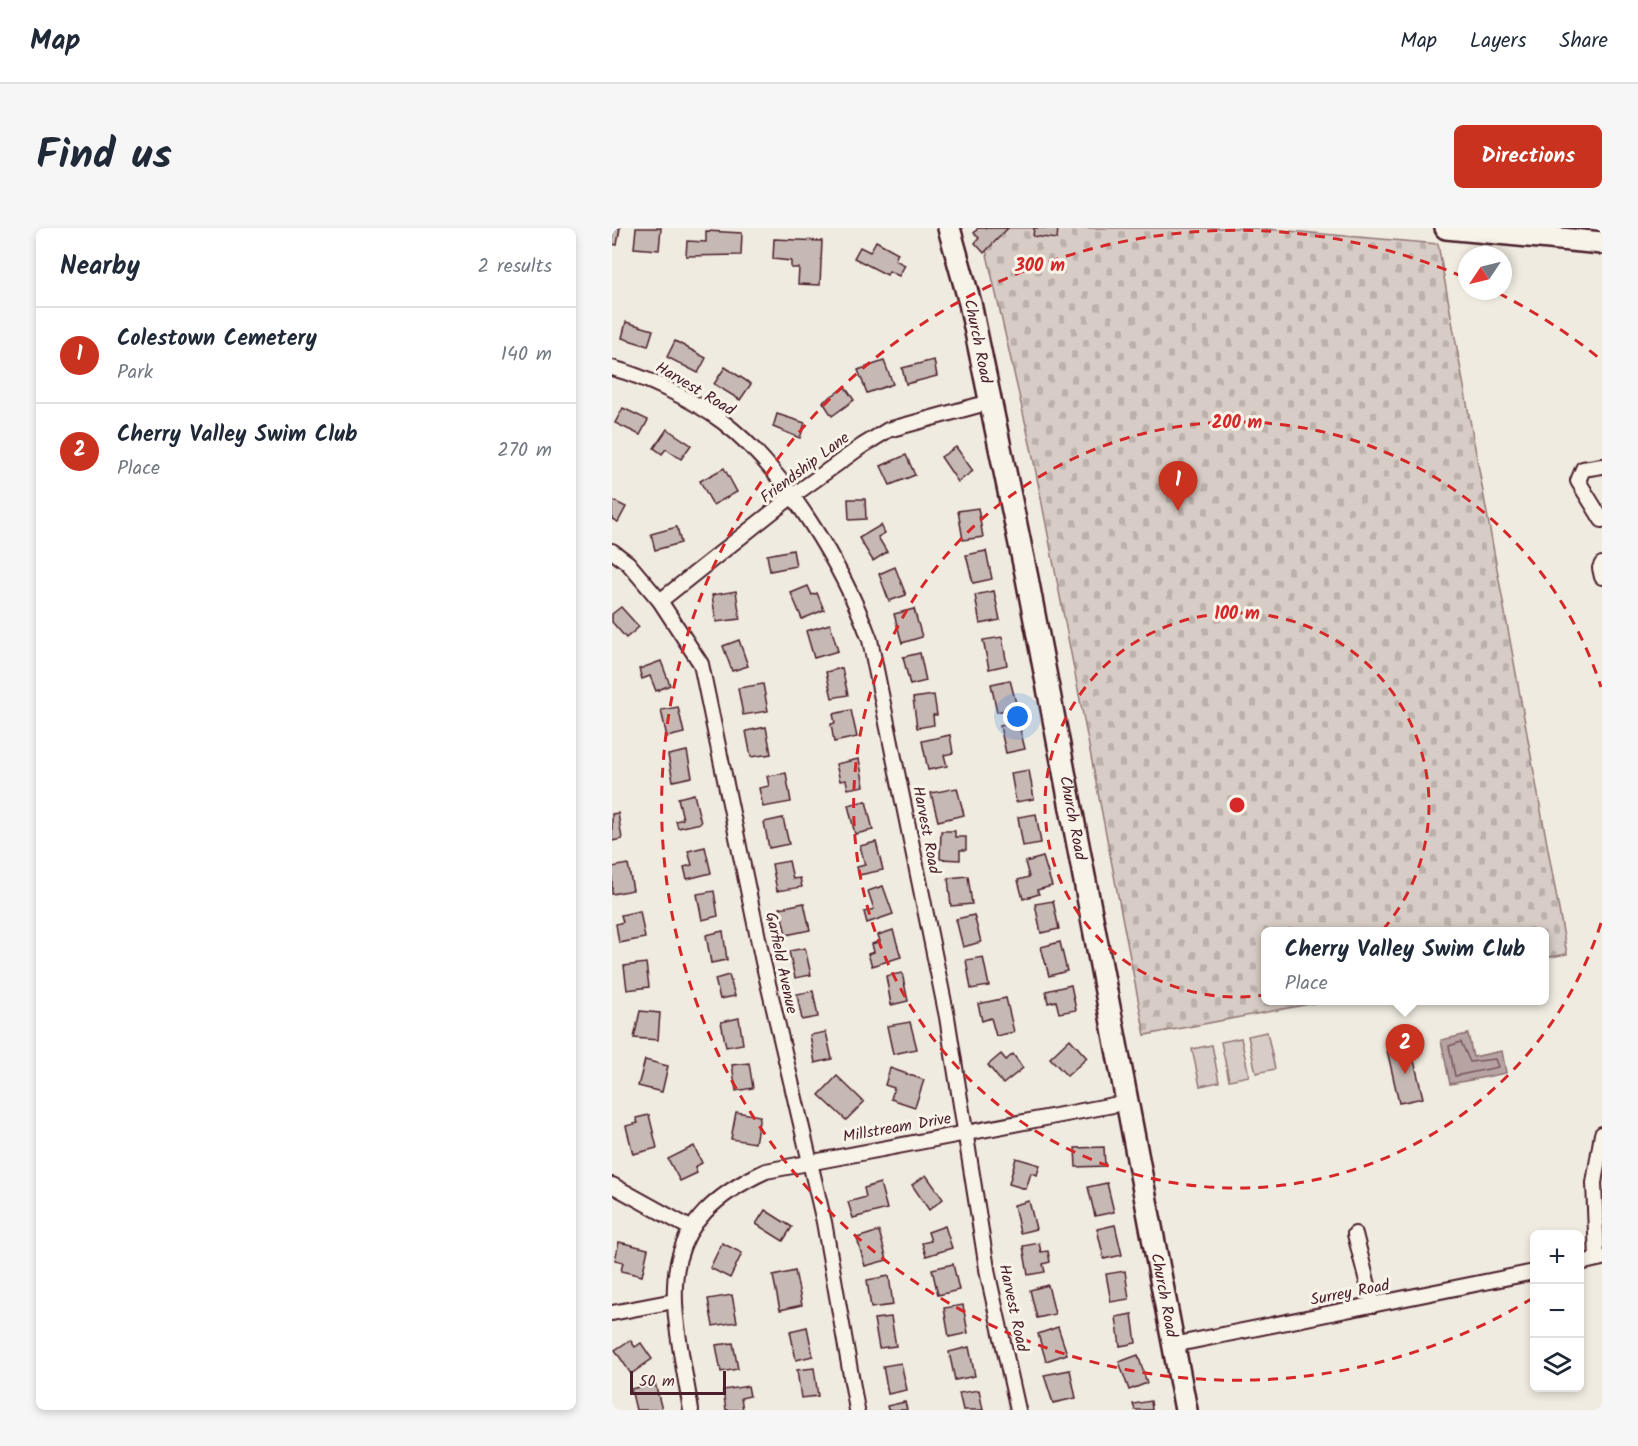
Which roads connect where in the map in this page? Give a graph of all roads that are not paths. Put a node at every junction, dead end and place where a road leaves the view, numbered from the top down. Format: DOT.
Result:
graph roads {
  1 [pos="949,228"];
  2 [pos="1446,228"];
  3 [pos="1471,229"];
  4 [pos="1602,243"];
  5 [pos="612,368"];
  6 [pos="990,402"];
  7 [pos="1600,466"];
  8 [pos="791,497"];
  9 [pos="1602,519"];
  10 [pos="612,551"];
  11 [pos="1602,564"];
  12 [pos="1602,577"];
  13 [pos="660,601"];
  14 [pos="1129,1102"];
  15 [pos="966,1132"];
  16 [pos="1602,1134"];
  17 [pos="810,1161"];
  18 [pos="612,1185"];
  19 [pos="690,1228"];
  20 [pos="1355,1234"];
  21 [pos="1600,1259"];
  22 [pos="1584,1262"];
  23 [pos="1530,1273"];
  24 [pos="674,1300"];
  25 [pos="1373,1305"];
  26 [pos="612,1313"];
  27 [pos="1173,1345"];
  28 [pos="691,1410"];
  29 [pos="857,1410"];
  30 [pos="1018,1410"];
  31 [pos="1186,1410"];
  1 -- 6 [label="main road, Church Road"];
  2 -- 3 [label="main road"];
  3 -- 4 [label="main road"];
  5 -- 8 [label="street, Harvest Road"];
  6 -- 8 [label="street, Friendship Lane"];
  6 -- 14 [label="main road, Church Road"];
  7 -- 9 [label="street"];
  8 -- 13 [label="street, Friendship Lane"];
  8 -- 15 [label="street, Harvest Road"];
  10 -- 13 [label="street, Garfield Avenue"];
  11 -- 12 [label="street"];
  13 -- 17 [label="street, Garfield Avenue"];
  14 -- 15 [label="street, Millstream Drive"];
  14 -- 27 [label="main road, Church Road"];
  15 -- 17 [label="street, Millstream Drive"];
  15 -- 30 [label="street, Harvest Road"];
  16 -- 21 [label="street"];
  17 -- 19 [label="street, Millstream Drive"];
  17 -- 29 [label="street, Garfield Avenue"];
  18 -- 19 [label="street"];
  19 -- 24 [label="street"];
  20 -- 25 [label="street"];
  21 -- 22 [label="street"];
  23 -- 25 [label="street, Surrey Road"];
  24 -- 26 [label="street"];
  24 -- 28 [label="street"];
  25 -- 27 [label="street, Surrey Road"];
  27 -- 31 [label="main road, Church Road"];
}
